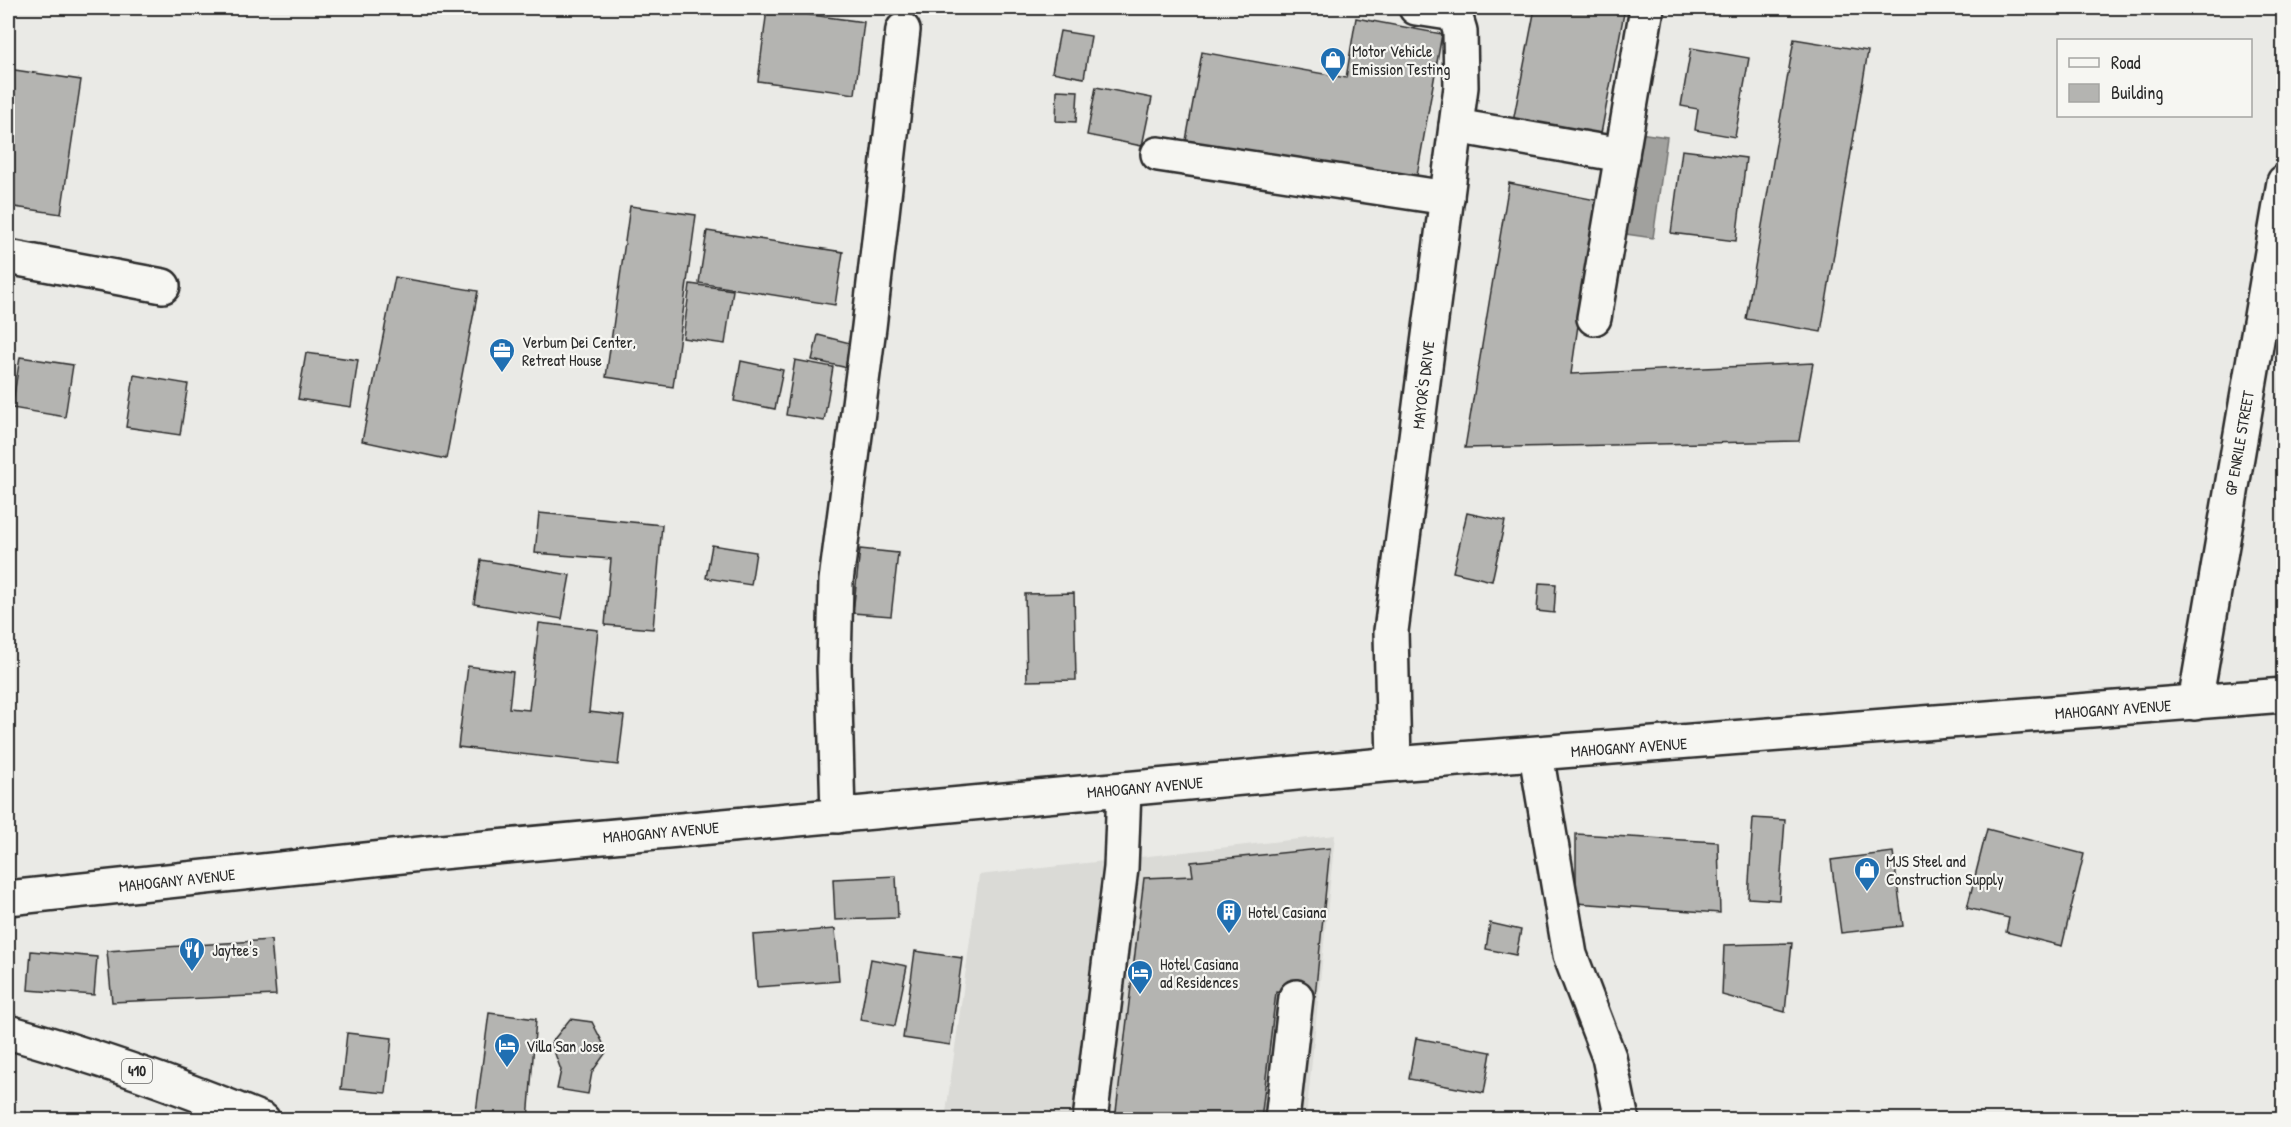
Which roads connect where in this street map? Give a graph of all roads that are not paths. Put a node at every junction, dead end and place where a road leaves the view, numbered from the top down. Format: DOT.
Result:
graph roads {
  1 [pos="1416,8"];
  2 [pos="1647,8"];
  3 [pos="1454,11"];
  4 [pos="903,30"];
  5 [pos="1456,126"];
  6 [pos="1158,154"];
  7 [pos="1622,155"];
  8 [pos="2283,182"];
  9 [pos="1447,198"];
  10 [pos="8,257"];
  11 [pos="163,286"];
  12 [pos="1594,318"];
  13 [pos="2283,695"];
  14 [pos="2195,703"];
  15 [pos="1536,754"];
  16 [pos="1394,764"];
  17 [pos="1124,789"];
  18 [pos="838,816"];
  19 [pos="8,898"];
  20 [pos="1296,997"];
  21 [pos="8,1032"];
  22 [pos="263,1119"];
  23 [pos="1090,1119"];
  24 [pos="1282,1119"];
  25 [pos="1622,1119"];
  1 -- 3 [label="main road"];
  2 -- 7 [label="main road"];
  3 -- 5 [label="main road, MAYOR'S DRIVE"];
  4 -- 18 [label="main road"];
  5 -- 7 [label="main road"];
  5 -- 9 [label="main road, MAYOR'S DRIVE"];
  6 -- 9 [label="main road"];
  7 -- 12 [label="main road"];
  8 -- 14 [label="main road, GP ENRILE STREET"];
  9 -- 16 [label="main road, MAYOR'S DRIVE"];
  10 -- 11 [label="main road"];
  13 -- 14 [label="main road, MAHOGANY AVENUE"];
  14 -- 15 [label="main road, MAHOGANY AVENUE"];
  15 -- 16 [label="main road, MAHOGANY AVENUE"];
  15 -- 25 [label="main road"];
  16 -- 17 [label="main road, MAHOGANY AVENUE"];
  17 -- 18 [label="main road, MAHOGANY AVENUE"];
  17 -- 23 [label="main road"];
  18 -- 19 [label="main road, MAHOGANY AVENUE"];
  20 -- 24 [label="main road"];
  21 -- 22 [label="main road, 410"];
}
